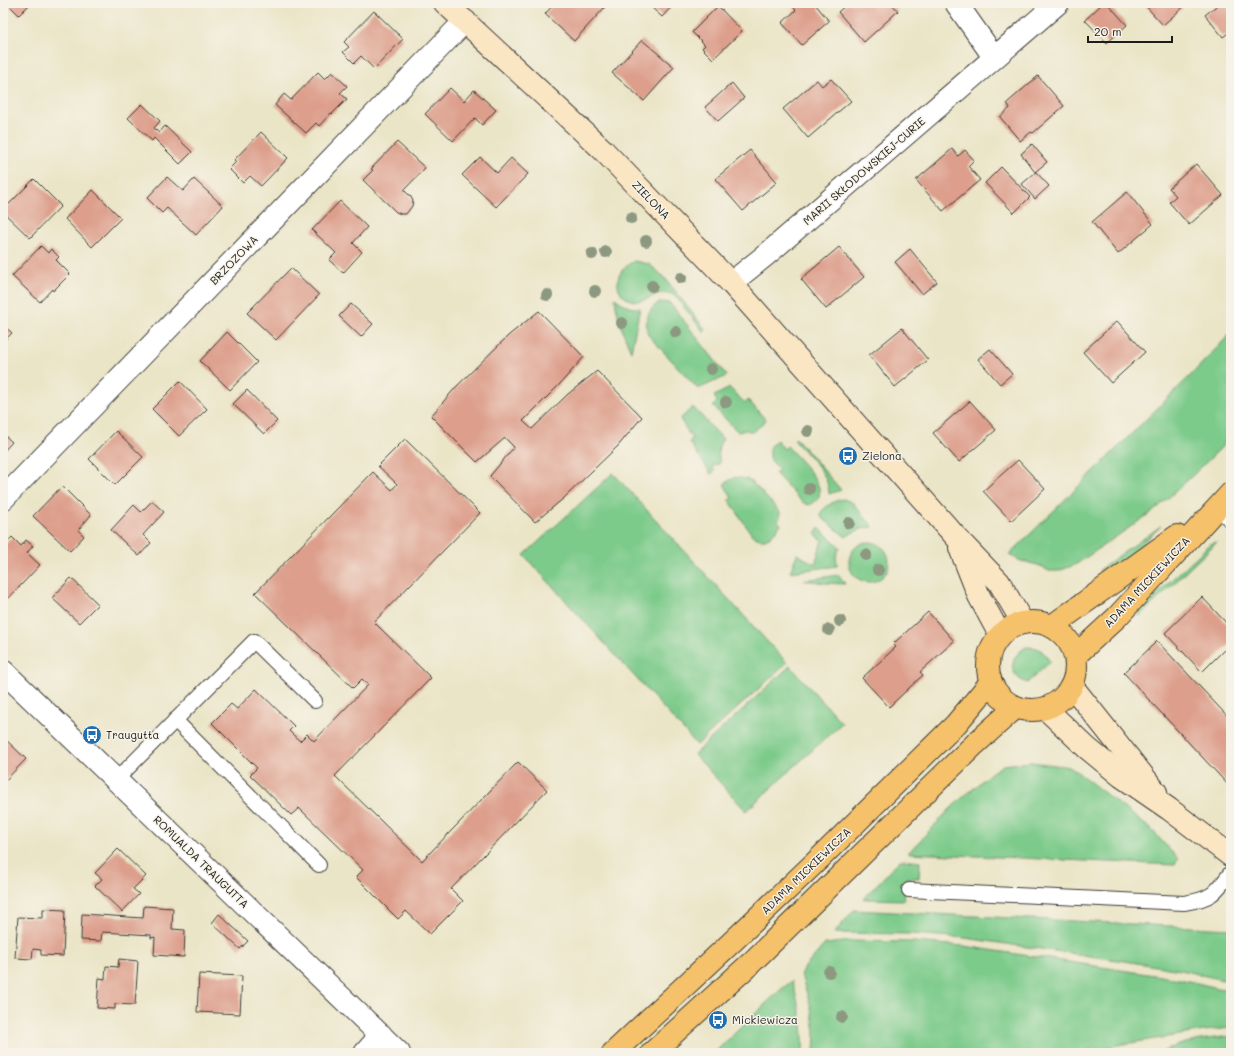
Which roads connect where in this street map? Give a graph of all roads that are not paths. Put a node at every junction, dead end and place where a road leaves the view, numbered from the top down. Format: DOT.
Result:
graph roads {
  1 [pos="445,3"];
  2 [pos="956,3"];
  3 [pos="1058,3"];
  4 [pos="465,21"];
  5 [pos="994,57"];
  6 [pos="731,283"];
  7 [pos="3,499"];
  8 [pos="1226,507"];
  9 [pos="956,537"];
  10 [pos="1023,623"];
  11 [pos="1052,626"];
  12 [pos="1000,635"];
  13 [pos="1076,655"];
  14 [pos="3,671"];
  15 [pos="991,682"];
  16 [pos="1072,686"];
  17 [pos="315,701"];
  18 [pos="1016,708"];
  19 [pos="1046,709"];
  20 [pos="175,720"];
  21 [pos="116,780"];
  22 [pos="1169,809"];
  23 [pos="1231,856"];
  24 [pos="319,865"];
  25 [pos="1231,872"];
  26 [pos="909,890"];
  27 [pos="381,1035"];
  28 [pos="365,1053"];
  29 [pos="399,1053"];
  30 [pos="613,1053"];
  31 [pos="652,1053"];
  1 -- 4 [label="street, ZIELONA"];
  2 -- 5 [label="street"];
  3 -- 5 [label="street, MARII SKŁODOWSKIEJ-CURIE"];
  4 -- 6 [label="street, ZIELONA"];
  4 -- 7 [label="street, BRZOZOWA"];
  5 -- 6 [label="street, MARII SKŁODOWSKIEJ-CURIE"];
  6 -- 9 [label="street, ZIELONA"];
  8 -- 11 [label="main road, ADAMA MICKIEWICZA"];
  8 -- 13 [label="main road, ADAMA MICKIEWICZA"];
  9 -- 10 [label="street, ZIELONA"];
  9 -- 12 [label="street, ZIELONA"];
  10 -- 11 [label="main road"];
  10 -- 12 [label="main road"];
  11 -- 13 [label="main road"];
  12 -- 15 [label="main road"];
  13 -- 16 [label="main road"];
  14 -- 21 [label="street, ROMUALDA TRAUGUTTA"];
  15 -- 18 [label="main road"];
  15 -- 30 [label="main road, ADAMA MICKIEWICZA"];
  16 -- 19 [label="main road"];
  16 -- 22 [label="street"];
  17 -- 20 [label="lane"];
  18 -- 19 [label="main road"];
  18 -- 31 [label="main road"];
  19 -- 22 [label="street"];
  20 -- 21 [label="lane"];
  20 -- 24 [label="lane"];
  21 -- 27 [label="street, ROMUALDA TRAUGUTTA"];
  22 -- 23 [label="street"];
  25 -- 26 [label="lane"];
  27 -- 28 [label="street"];
  27 -- 29 [label="street, ROMUALDA TRAUGUTTA"];
}
